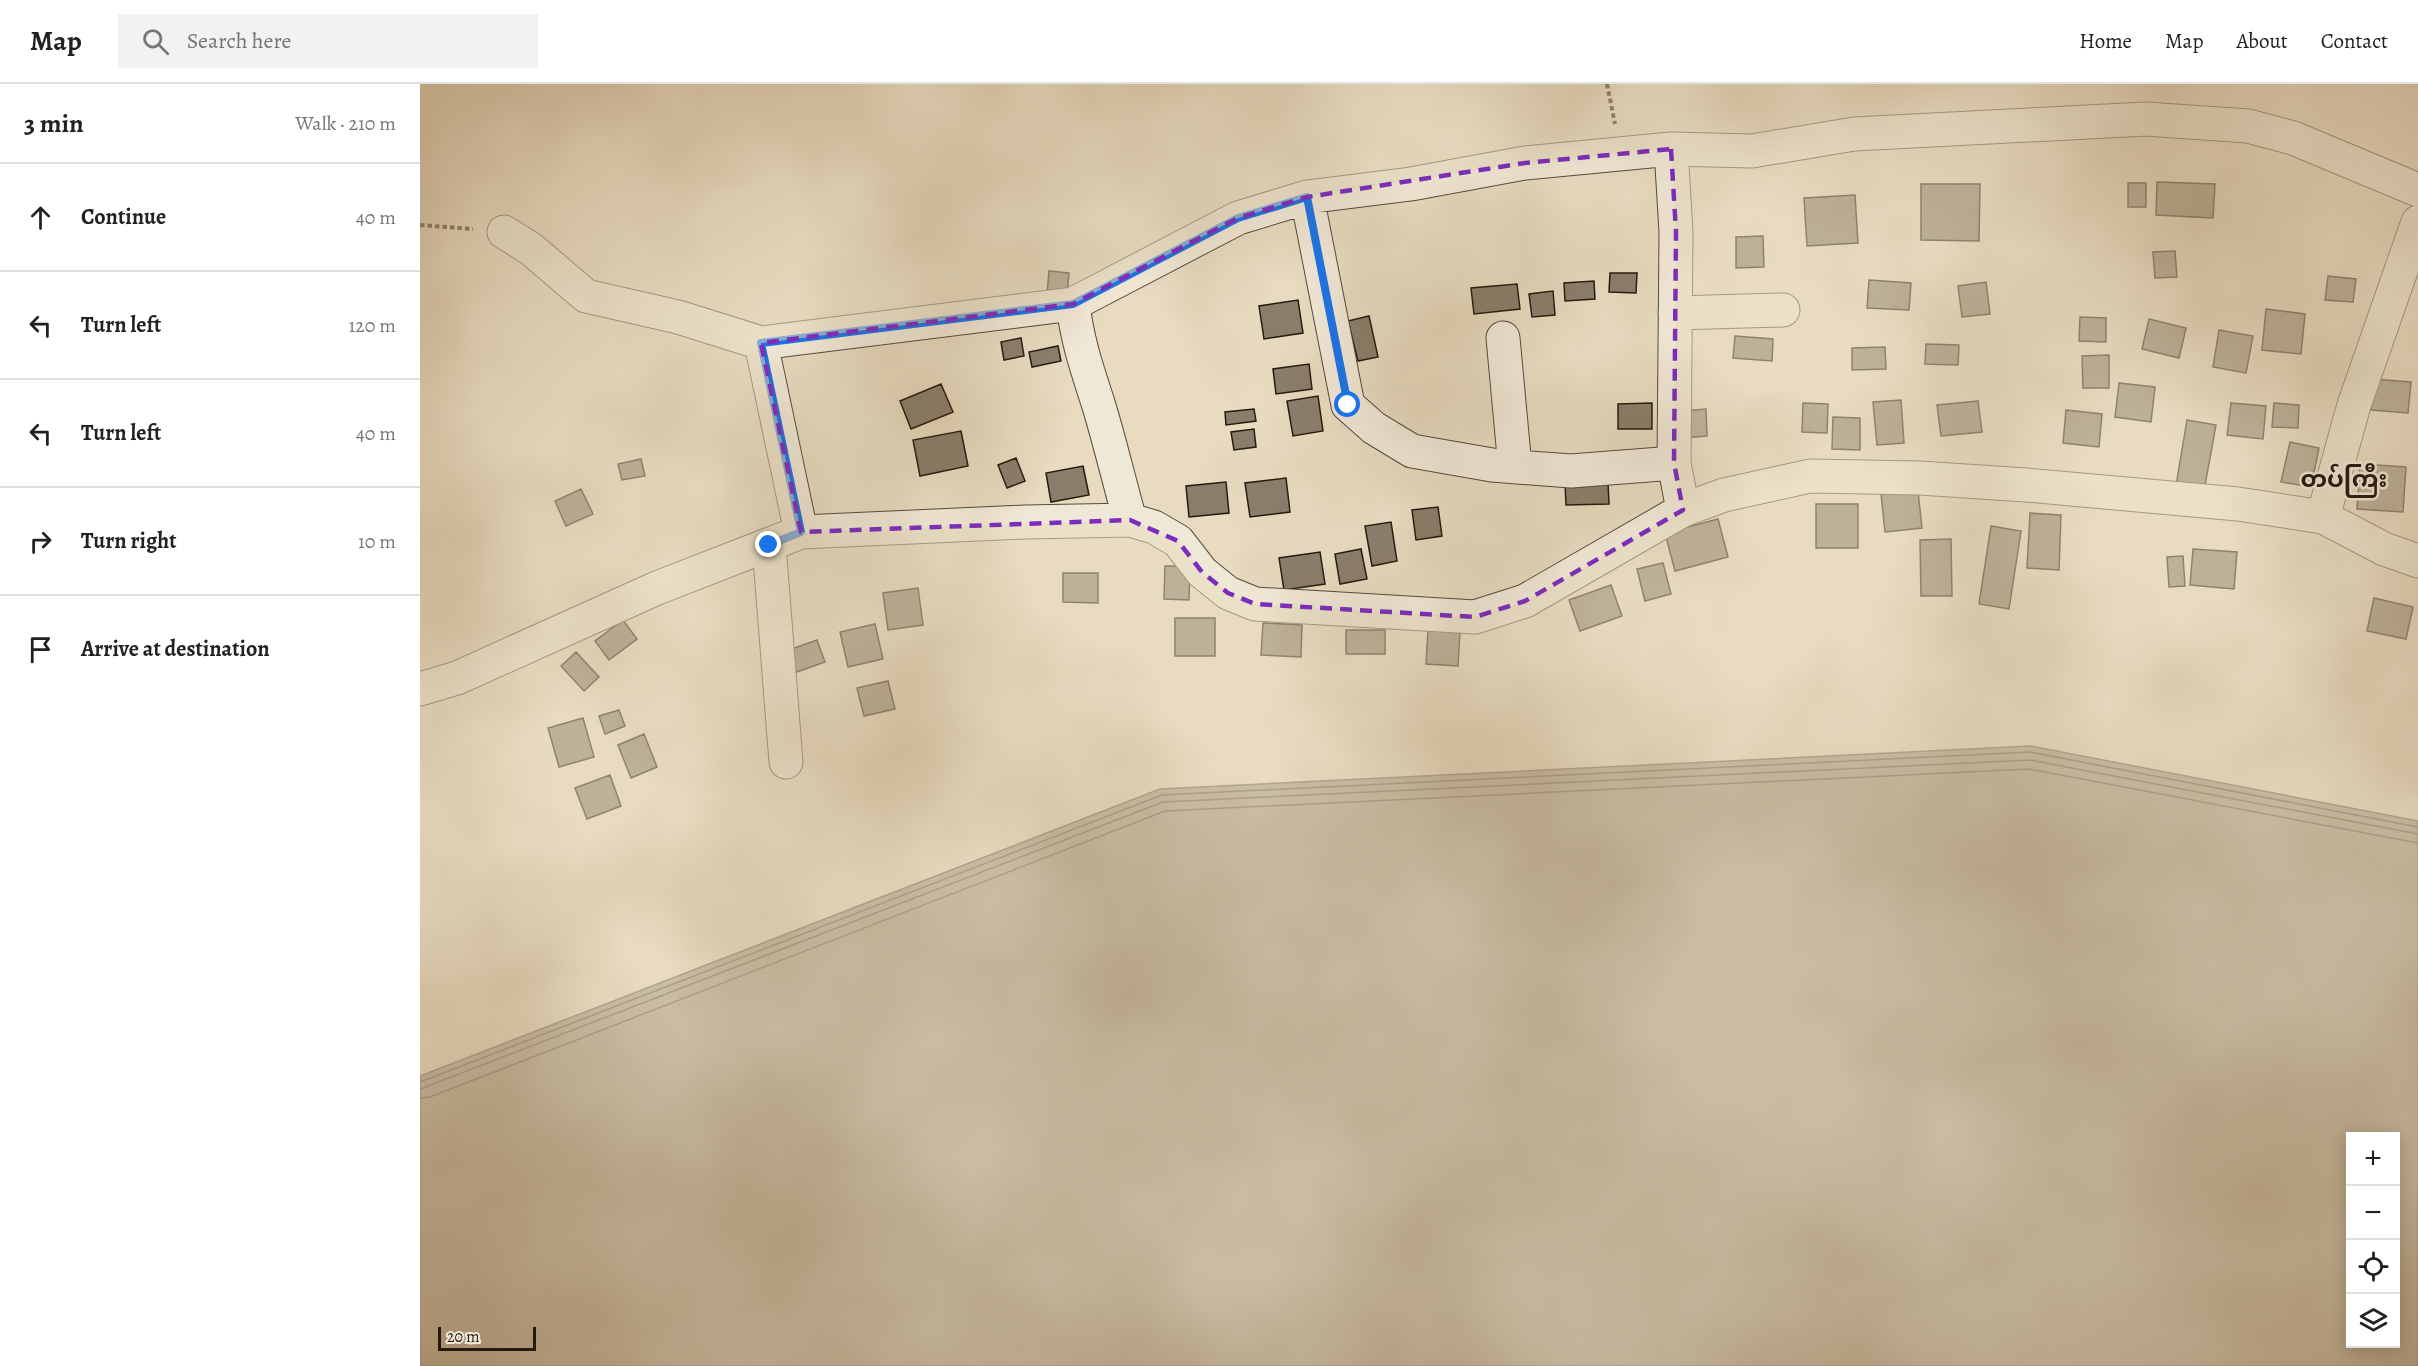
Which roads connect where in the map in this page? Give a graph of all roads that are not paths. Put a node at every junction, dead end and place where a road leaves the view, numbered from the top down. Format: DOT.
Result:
graph roads {
  1 [pos="1671,149"];
  2 [pos="2418,190"];
  3 [pos="1307,197"];
  4 [pos="2418,222"];
  5 [pos="504,232"];
  6 [pos="1073,304"];
  7 [pos="1783,310"];
  8 [pos="1675,313"];
  9 [pos="1503,338"];
  10 [pos="761,343"];
  11 [pos="1674,463"];
  12 [pos="1515,467"];
  13 [pos="1683,510"];
  14 [pos="2323,518"];
  15 [pos="1130,520"];
  16 [pos="801,532"];
  17 [pos="769,545"];
  18 [pos="2418,561"];
  19 [pos="420,690"];
  20 [pos="786,762"];
  1 -- 2 [label="street"];
  1 -- 3 [label="street"];
  1 -- 8 [label="street"];
  3 -- 6 [label="street"];
  3 -- 12 [label="street"];
  4 -- 14 [label="street"];
  5 -- 10 [label="street"];
  6 -- 10 [label="street"];
  6 -- 15 [label="street"];
  7 -- 8 [label="street"];
  8 -- 11 [label="street"];
  9 -- 12 [label="street"];
  10 -- 16 [label="street"];
  11 -- 12 [label="street"];
  11 -- 13 [label="street"];
  13 -- 14 [label="street"];
  13 -- 15 [label="street"];
  14 -- 18 [label="street"];
  15 -- 16 [label="street"];
  16 -- 17 [label="street"];
  17 -- 19 [label="street"];
  17 -- 20 [label="street"];
}
